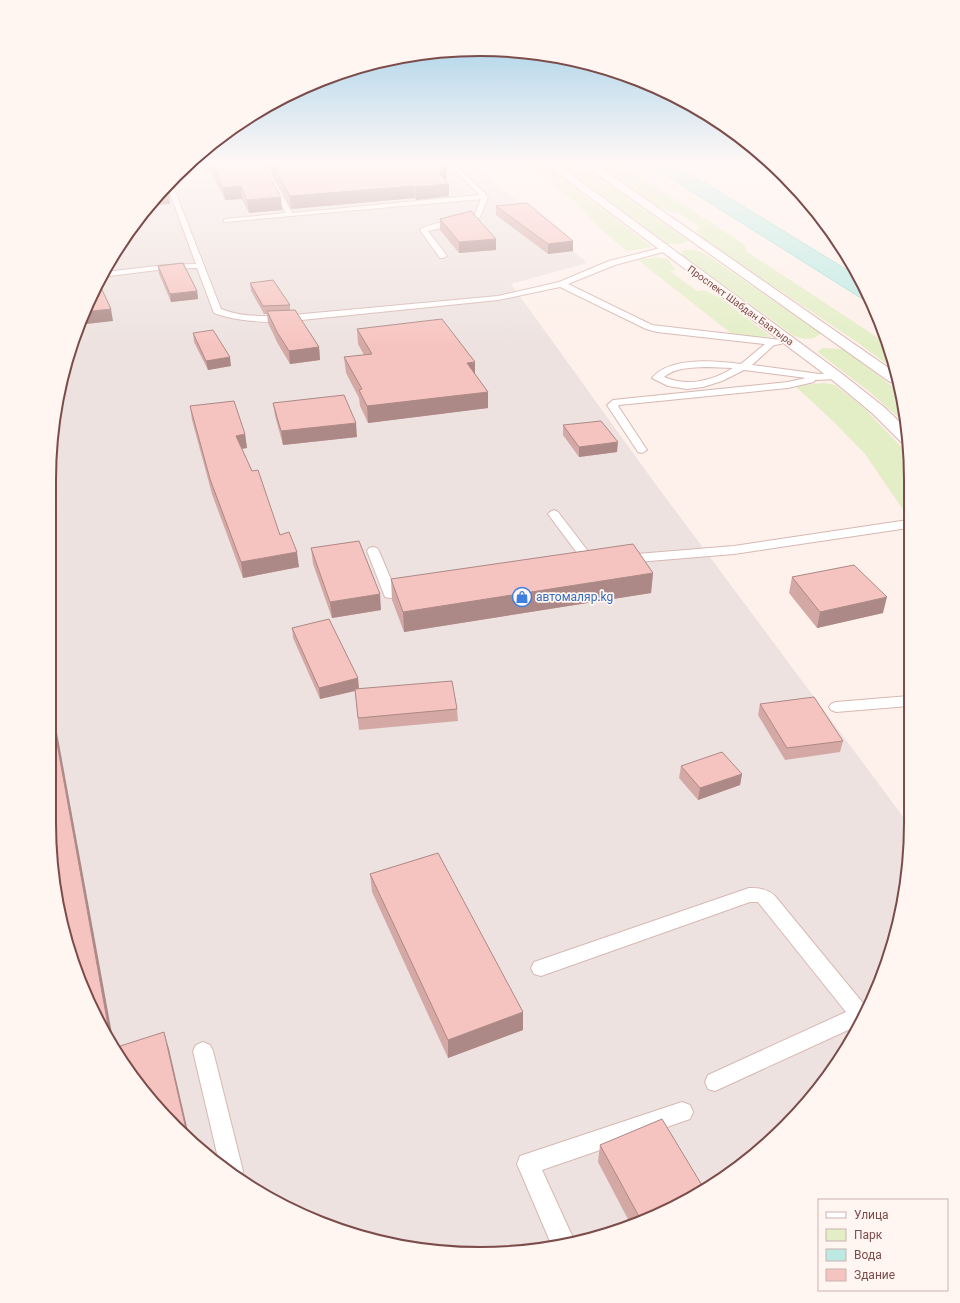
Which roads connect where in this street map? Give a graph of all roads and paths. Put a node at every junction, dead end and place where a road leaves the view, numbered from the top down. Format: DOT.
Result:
graph roads {
  1 [pos="185,225"];
  2 [pos="439,225"];
  3 [pos="632,225"];
  4 [pos="674,225"];
  5 [pos="702,245"];
  6 [pos="664,249"];
  7 [pos="443,256"];
  8 [pos="200,266"];
  9 [pos="110,274"];
  10 [pos="561,284"];
  11 [pos="842,341"];
  12 [pos="772,342"];
  13 [pos="793,343"];
  14 [pos="743,367"];
  15 [pos="836,376"];
  16 [pos="891,376"];
  17 [pos="820,378"];
  18 [pos="901,432"];
  19 [pos="642,450"];
  20 [pos="554,514"];
  21 [pos="904,525"];
  22 [pos="373,551"];
  23 [pos="590,562"];
  24 [pos="575,564"];
  25 [pos="421,589"];
  26 [pos="904,700"];
  27 [pos="836,707"];
  28 [pos="542,968"];
  29 [pos="858,1014"];
  30 [pos="855,1019"];
  31 [pos="203,1051"];
  32 [pos="715,1082"];
  33 [pos="682,1112"];
  34 [pos="231,1166"];
  35 [pos="561,1239"];
  1 -- 8 [label="lane"];
  2 -- 7 [label="lane"];
  3 -- 6 [label="main road, Проспект Шабдан Баатыра"];
  4 -- 5 [label="main road"];
  5 -- 6 [label="main road"];
  5 -- 11 [label="main road"];
  6 -- 10 [label="lane"];
  6 -- 13 [label="main road, Проспект Шабдан Баатыра"];
  8 -- 9 [label="lane"];
  8 -- 10 [label="lane"];
  10 -- 12 [label="lane"];
  11 -- 13 [label="main road"];
  11 -- 16 [label="main road"];
  12 -- 13 [label="lane"];
  12 -- 14 [label="lane"];
  13 -- 15 [label="main road, Проспект Шабдан Баатыра"];
  14 -- 14 [label="lane"];
  14 -- 17 [label="lane"];
  15 -- 17 [label="lane"];
  15 -- 18 [label="main road, Проспект Шабдан Баатыра"];
  17 -- 19 [label="lane"];
  20 -- 23 [label="lane"];
  21 -- 23 [label="lane"];
  22 -- 25 [label="lane"];
  23 -- 24 [label="lane"];
  26 -- 27 [label="lane"];
  28 -- 29 [label="lane"];
  30 -- 32 [label="lane"];
  31 -- 34 [label="lane"];
  33 -- 35 [label="lane"];
}
